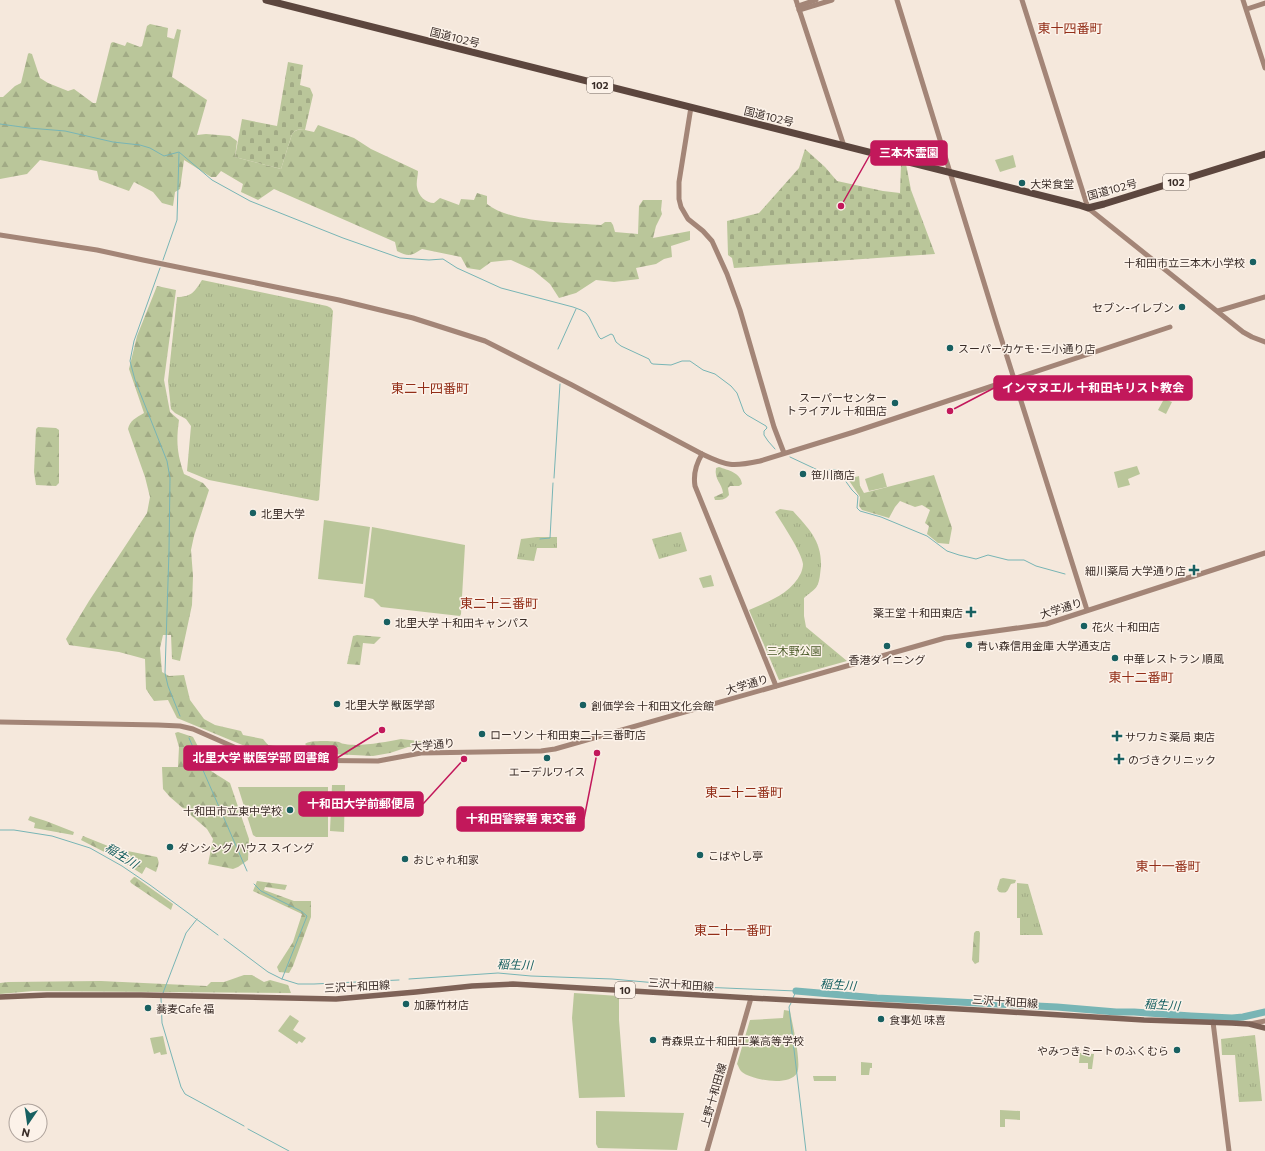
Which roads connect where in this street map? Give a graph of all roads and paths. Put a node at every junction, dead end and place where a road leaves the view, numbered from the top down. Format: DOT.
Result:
graph roads {
  1 [pos="266,0"];
  2 [pos="816,0"];
  3 [pos="832,0"];
  4 [pos="897,0"];
  5 [pos="1022,0"];
  6 [pos="1244,0"];
  7 [pos="1265,3"];
  8 [pos="798,5"];
  9 [pos="1247,9"];
  10 [pos="1265,68"];
  11 [pos="691,107"];
  12 [pos="844,146"];
  13 [pos="1265,154"];
  14 [pos="949,171"];
  15 [pos="1088,208"];
  16 [pos="0,235"];
  17 [pos="1265,296"];
  18 [pos="1218,311"];
  19 [pos="1170,326"];
  20 [pos="1265,342"];
  21 [pos="1014,378"];
  22 [pos="784,453"];
  23 [pos="702,454"];
  24 [pos="1265,553"];
  25 [pos="1087,610"];
  26 [pos="776,686"];
  27 [pos="0,722"];
  28 [pos="0,997"];
  29 [pos="751,998"];
  30 [pos="1265,1021"];
  31 [pos="1213,1022"];
  32 [pos="1249,1024"];
  33 [pos="1265,1028"];
  34 [pos="707,1151"];
  35 [pos="1229,1151"];
  1 -- 11 [label="highway, 国道102号 / 102"];
  2 -- 8 [label="street"];
  3 -- 8 [label="street"];
  4 -- 14 [label="street"];
  5 -- 15 [label="street"];
  6 -- 9 [label="street"];
  7 -- 9 [label="street"];
  8 -- 12 [label="street"];
  9 -- 10 [label="street"];
  11 -- 12 [label="highway, 国道102号 / 102"];
  11 -- 22 [label="street"];
  12 -- 14 [label="highway, 国道102号 / 102"];
  13 -- 15 [label="highway, 国道102号 / 102"];
  14 -- 15 [label="highway, 国道102号 / 102"];
  14 -- 21 [label="street"];
  15 -- 18 [label="street"];
  16 -- 23 [label="street"];
  17 -- 18 [label="street"];
  18 -- 20 [label="street"];
  19 -- 21 [label="street"];
  21 -- 22 [label="street"];
  21 -- 25 [label="street"];
  22 -- 23 [label="street"];
  23 -- 26 [label="street"];
  24 -- 25 [label="street, 大学通り"];
  25 -- 26 [label="street, 大学通り"];
  26 -- 27 [label="street, 大学通り"];
  28 -- 29 [label="main road, 三沢十和田線 / 10"];
  29 -- 31 [label="main road, 三沢十和田線 / 10"];
  29 -- 34 [label="street, 上野十和田線"];
  30 -- 32 [label="street, 10"];
  31 -- 32 [label="main road, 三沢十和田線 / 10"];
  31 -- 35 [label="street"];
  32 -- 33 [label="main road, 三沢十和田線 / 10"];
}
